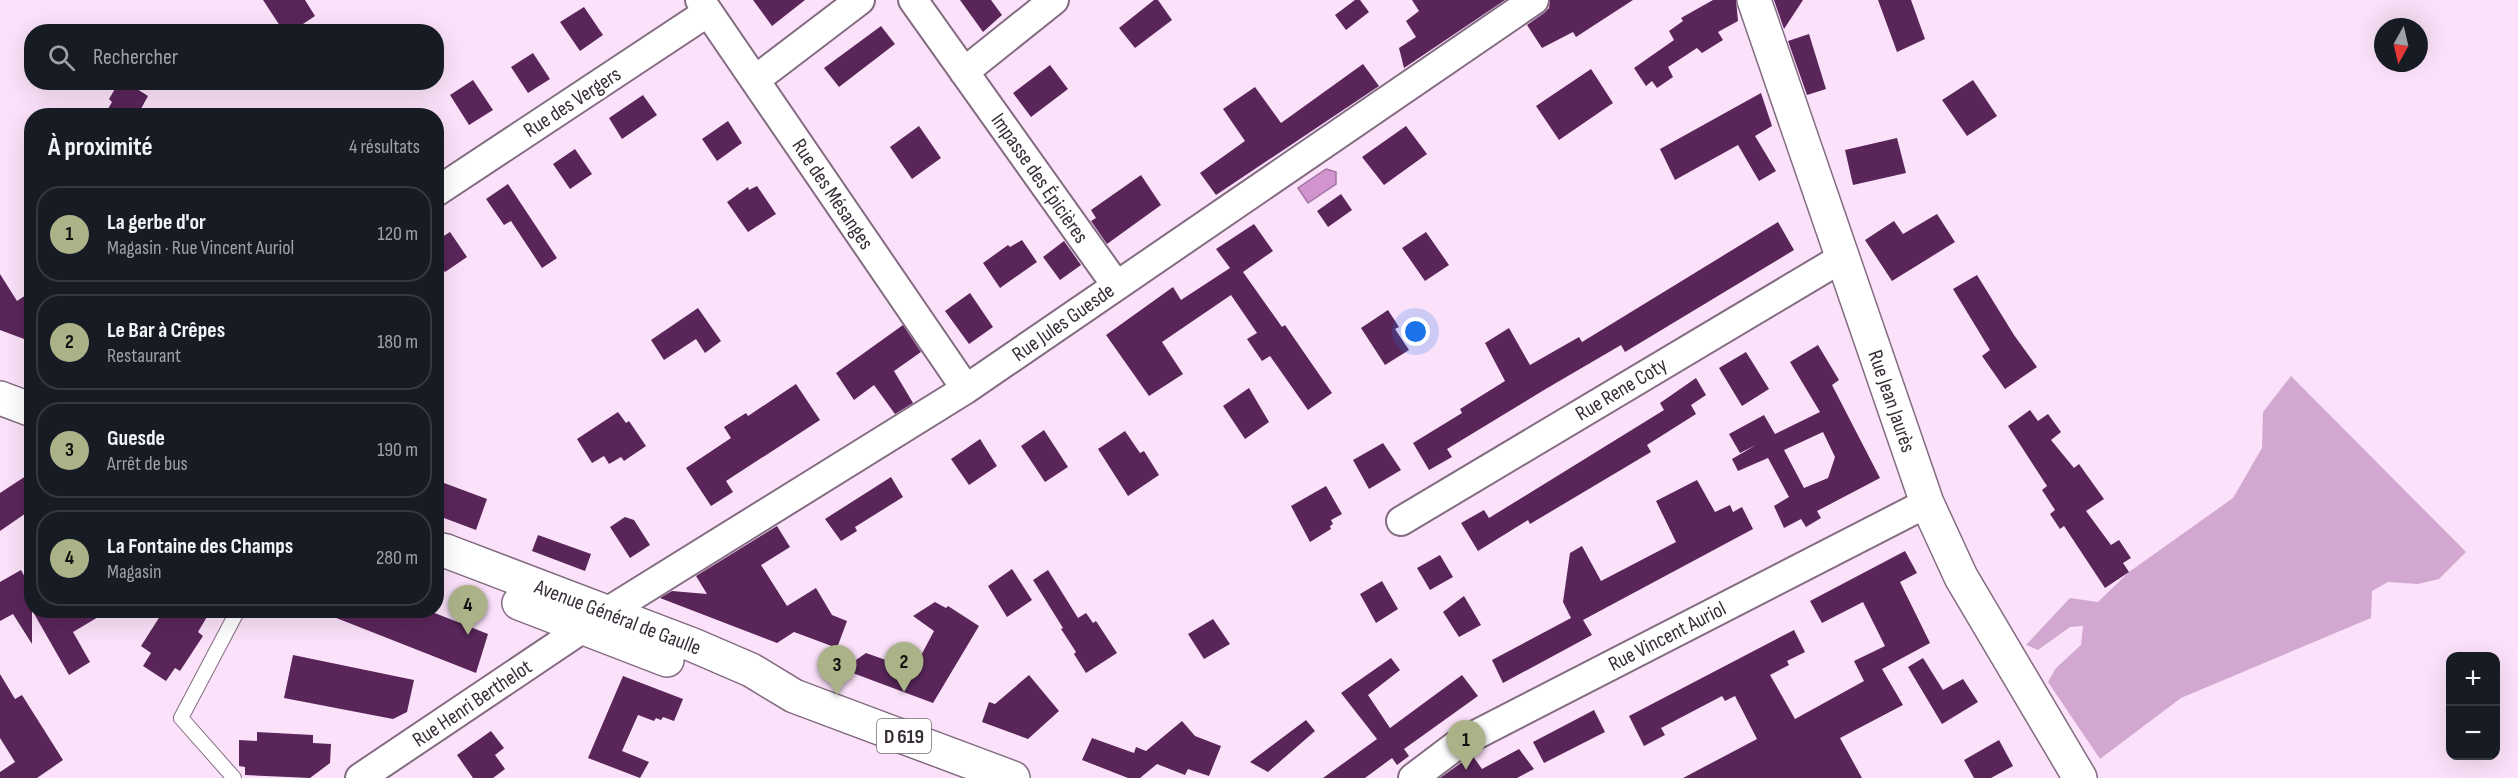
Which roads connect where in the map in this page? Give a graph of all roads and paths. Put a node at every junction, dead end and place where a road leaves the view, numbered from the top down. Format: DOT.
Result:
graph roads {
  1 [pos="860,0"];
  2 [pos="913,0"];
  3 [pos="1054,0"];
  4 [pos="1534,0"];
  5 [pos="1754,0"];
  6 [pos="704,6"];
  7 [pos="964,72"];
  8 [pos="755,80"];
  9 [pos="444,186"];
  10 [pos="1842,258"];
  11 [pos="1116,285"];
  12 [pos="966,389"];
  13 [pos="0,398"];
  14 [pos="24,407"];
  15 [pos="1927,503"];
  16 [pos="1401,521"];
  17 [pos="444,550"];
  18 [pos="444,573"];
  19 [pos="234,618"];
  20 [pos="595,620"];
  21 [pos="234,778"];
  22 [pos="360,778"];
  23 [pos="1012,778"];
  24 [pos="1413,778"];
  25 [pos="2080,778"];
  1 -- 8 [label="street"];
  2 -- 7 [label="street, Impasse des Épicières"];
  3 -- 7 [label="street"];
  4 -- 11 [label="street, Rue Jules Guesde"];
  5 -- 10 [label="street, Rue Jean Jaurès"];
  6 -- 8 [label="street, Rue des Mésanges"];
  6 -- 9 [label="street, Rue des Vergers"];
  7 -- 11 [label="street, Impasse des Épicières"];
  8 -- 12 [label="street, Rue des Mésanges"];
  10 -- 15 [label="street, Rue Jean Jaurès"];
  10 -- 16 [label="street, Rue Rene Coty"];
  11 -- 12 [label="street, Rue Jules Guesde"];
  12 -- 20 [label="street, Rue Jules Guesde"];
  13 -- 14 [label="street"];
  15 -- 24 [label="street, Rue Vincent Auriol"];
  15 -- 25 [label="street, Rue Jean Jaurès"];
  17 -- 20 [label="street, Avenue Général de Gaulle / D 619"];
  18 -- 20 [label="street, Avenue Général de Gaulle / D 619"];
  19 -- 21 [label="lane"];
  20 -- 22 [label="street, Rue Henri Berthelot"];
  20 -- 23 [label="street, Avenue Général de Gaulle / D 619"];
}
